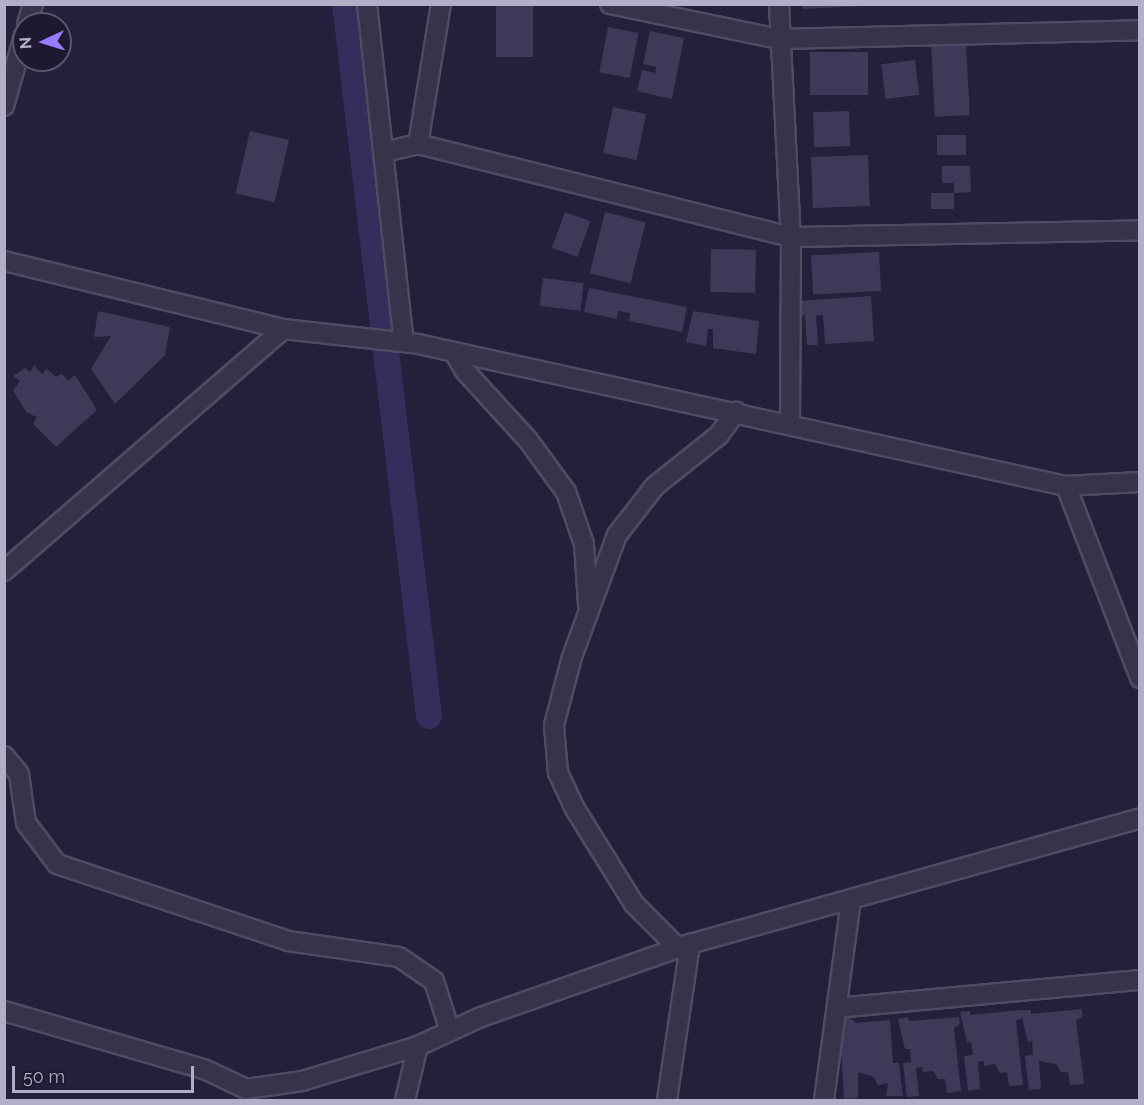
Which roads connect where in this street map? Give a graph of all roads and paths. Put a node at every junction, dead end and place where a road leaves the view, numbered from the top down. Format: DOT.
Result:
graph roads {
  1 [pos="368,4"];
  2 [pos="441,4"];
  3 [pos="610,4"];
  4 [pos="779,4"];
  5 [pos="1140,30"];
  6 [pos="779,39"];
  7 [pos="14,72"];
  8 [pos="4,106"];
  9 [pos="418,144"];
  10 [pos="384,152"];
  11 [pos="1140,230"];
  12 [pos="791,237"];
  13 [pos="4,261"];
  14 [pos="283,329"];
  15 [pos="404,342"];
  16 [pos="454,352"];
  17 [pos="736,411"];
  18 [pos="790,423"];
  19 [pos="1140,482"];
  20 [pos="1066,486"];
  21 [pos="4,571"];
  22 [pos="589,611"];
  23 [pos="1140,678"];
  24 [pos="4,756"];
  25 [pos="1140,818"];
  26 [pos="851,901"];
  27 [pos="684,946"];
  28 [pos="1140,980"];
  29 [pos="837,1008"];
  30 [pos="4,1011"];
  31 [pos="450,1031"];
  32 [pos="418,1046"];
  33 [pos="405,1101"];
  34 [pos="668,1101"];
  35 [pos="824,1101"];
  1 -- 10 [label="street"];
  2 -- 9 [label="street"];
  3 -- 6 [label="street"];
  4 -- 6 [label="street"];
  5 -- 6 [label="street"];
  6 -- 12 [label="street"];
  7 -- 8 [label="street"];
  9 -- 10 [label="street"];
  9 -- 12 [label="street"];
  10 -- 15 [label="street"];
  11 -- 12 [label="street"];
  12 -- 18 [label="street"];
  13 -- 14 [label="street"];
  14 -- 15 [label="street"];
  14 -- 21 [label="street"];
  15 -- 16 [label="street"];
  16 -- 17 [label="street"];
  16 -- 22 [label="street"];
  17 -- 18 [label="street"];
  17 -- 22 [label="street"];
  18 -- 20 [label="street"];
  19 -- 20 [label="street"];
  20 -- 23 [label="street"];
  22 -- 27 [label="street"];
  24 -- 31 [label="street"];
  25 -- 26 [label="street"];
  26 -- 27 [label="street"];
  26 -- 29 [label="street"];
  27 -- 31 [label="street"];
  27 -- 34 [label="street"];
  28 -- 29 [label="street"];
  29 -- 35 [label="street"];
  30 -- 32 [label="street"];
  31 -- 32 [label="street"];
  32 -- 33 [label="street"];
}
